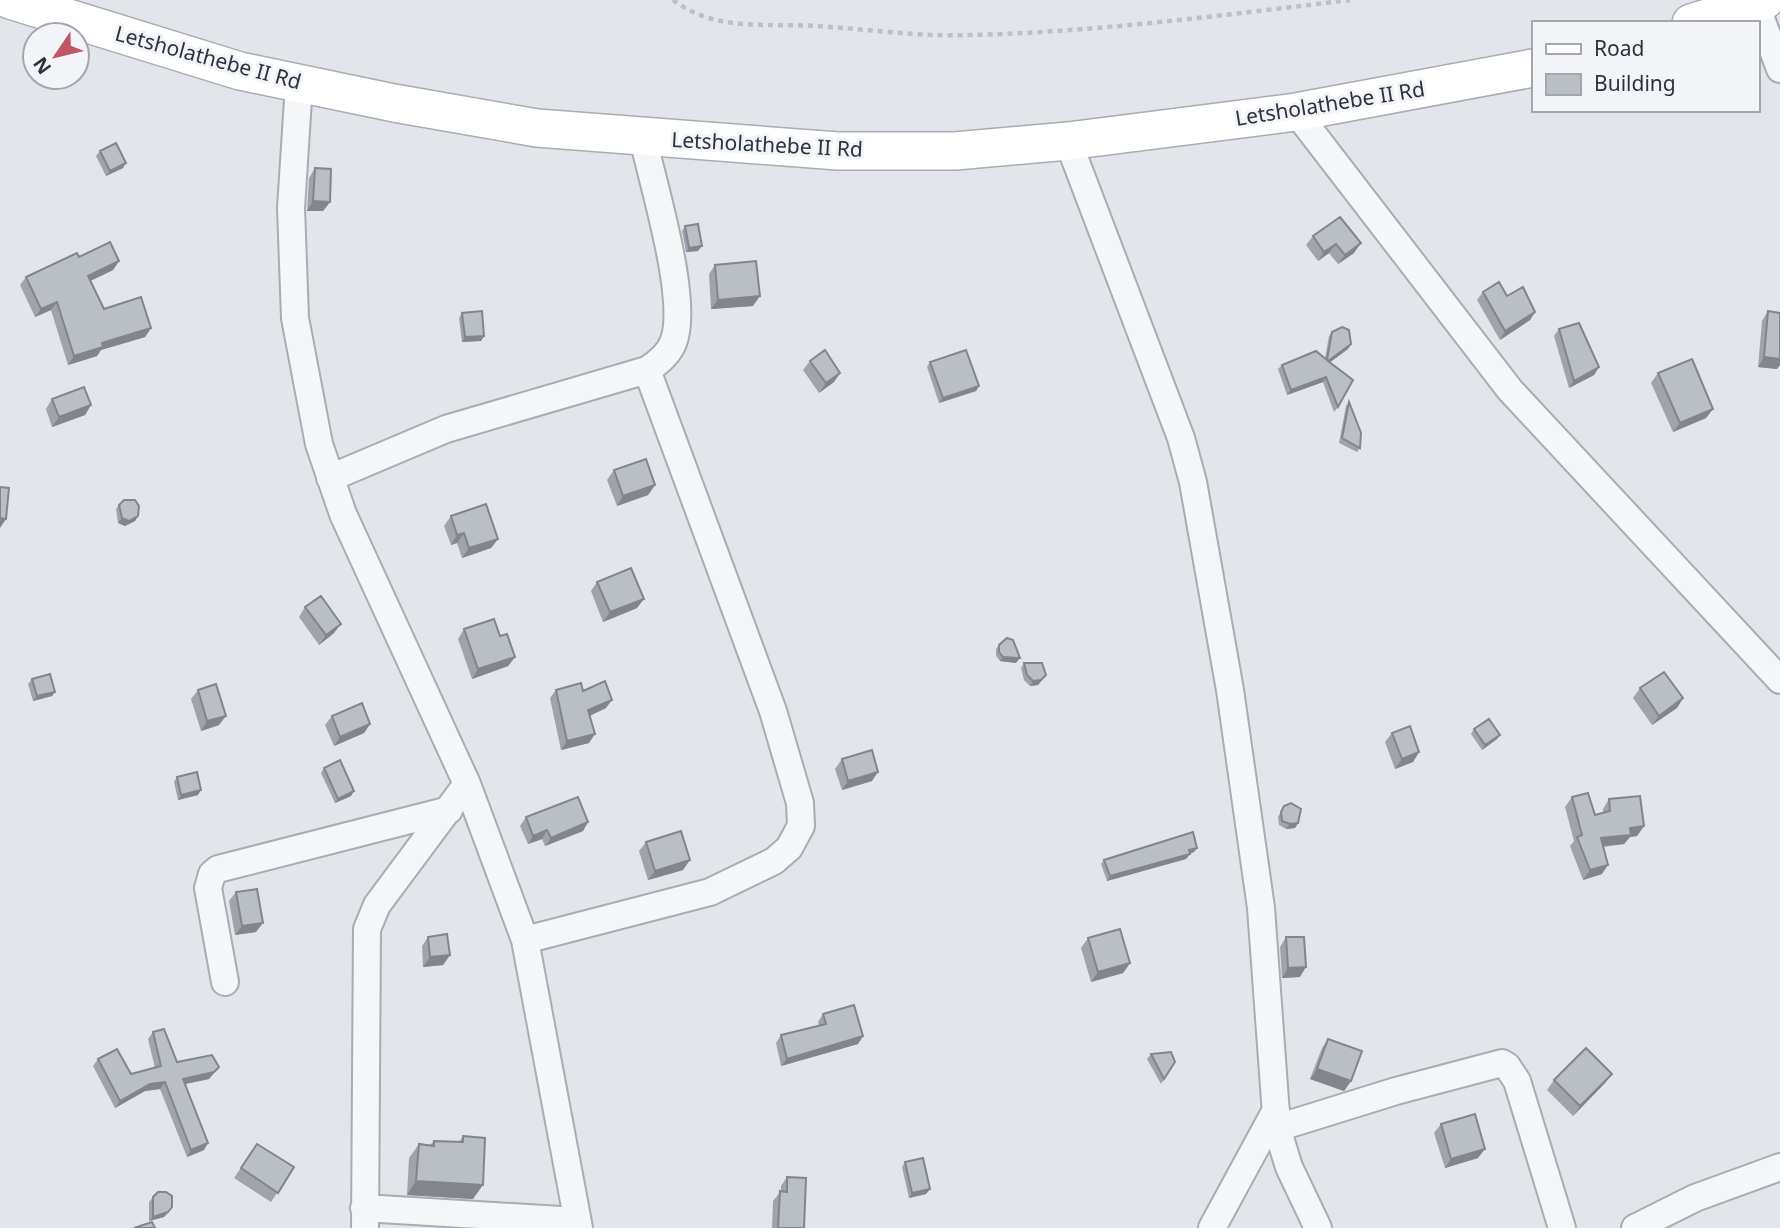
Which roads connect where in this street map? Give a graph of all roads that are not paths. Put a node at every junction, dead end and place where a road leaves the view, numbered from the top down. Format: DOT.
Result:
graph roads {
  1 [pos="10,0"];
  2 [pos="1758,1"];
  3 [pos="1697,21"];
  4 [pos="1532,68"];
  5 [pos="1780,69"];
  6 [pos="299,84"];
  7 [pos="1296,112"];
  8 [pos="643,138"];
  9 [pos="1068,141"];
  10 [pos="648,370"];
  11 [pos="330,478"];
  12 [pos="1780,680"];
  13 [pos="467,784"];
  14 [pos="449,810"];
  15 [pos="525,940"];
  16 [pos="225,982"];
  17 [pos="1276,1119"];
  18 [pos="1780,1167"];
  19 [pos="364,1218"];
  20 [pos="578,1224"];
  21 [pos="1212,1228"];
  22 [pos="1318,1228"];
  23 [pos="1562,1228"];
  24 [pos="1635,1228"];
  1 -- 6 [label="street, Letsholathebe II Rd"];
  2 -- 3 [label="street"];
  2 -- 5 [label="street"];
  4 -- 7 [label="street, Letsholathebe II Rd"];
  6 -- 8 [label="street, Letsholathebe II Rd"];
  6 -- 11 [label="street"];
  7 -- 9 [label="street, Letsholathebe II Rd"];
  7 -- 12 [label="street"];
  8 -- 9 [label="street, Letsholathebe II Rd"];
  8 -- 10 [label="street"];
  9 -- 17 [label="street"];
  10 -- 11 [label="street"];
  10 -- 15 [label="street"];
  11 -- 13 [label="street"];
  13 -- 14 [label="street"];
  13 -- 15 [label="street"];
  14 -- 16 [label="street"];
  14 -- 19 [label="street"];
  15 -- 20 [label="street"];
  17 -- 21 [label="street"];
  17 -- 22 [label="street"];
  17 -- 23 [label="street"];
  18 -- 24 [label="street"];
  19 -- 20 [label="street"];
}
